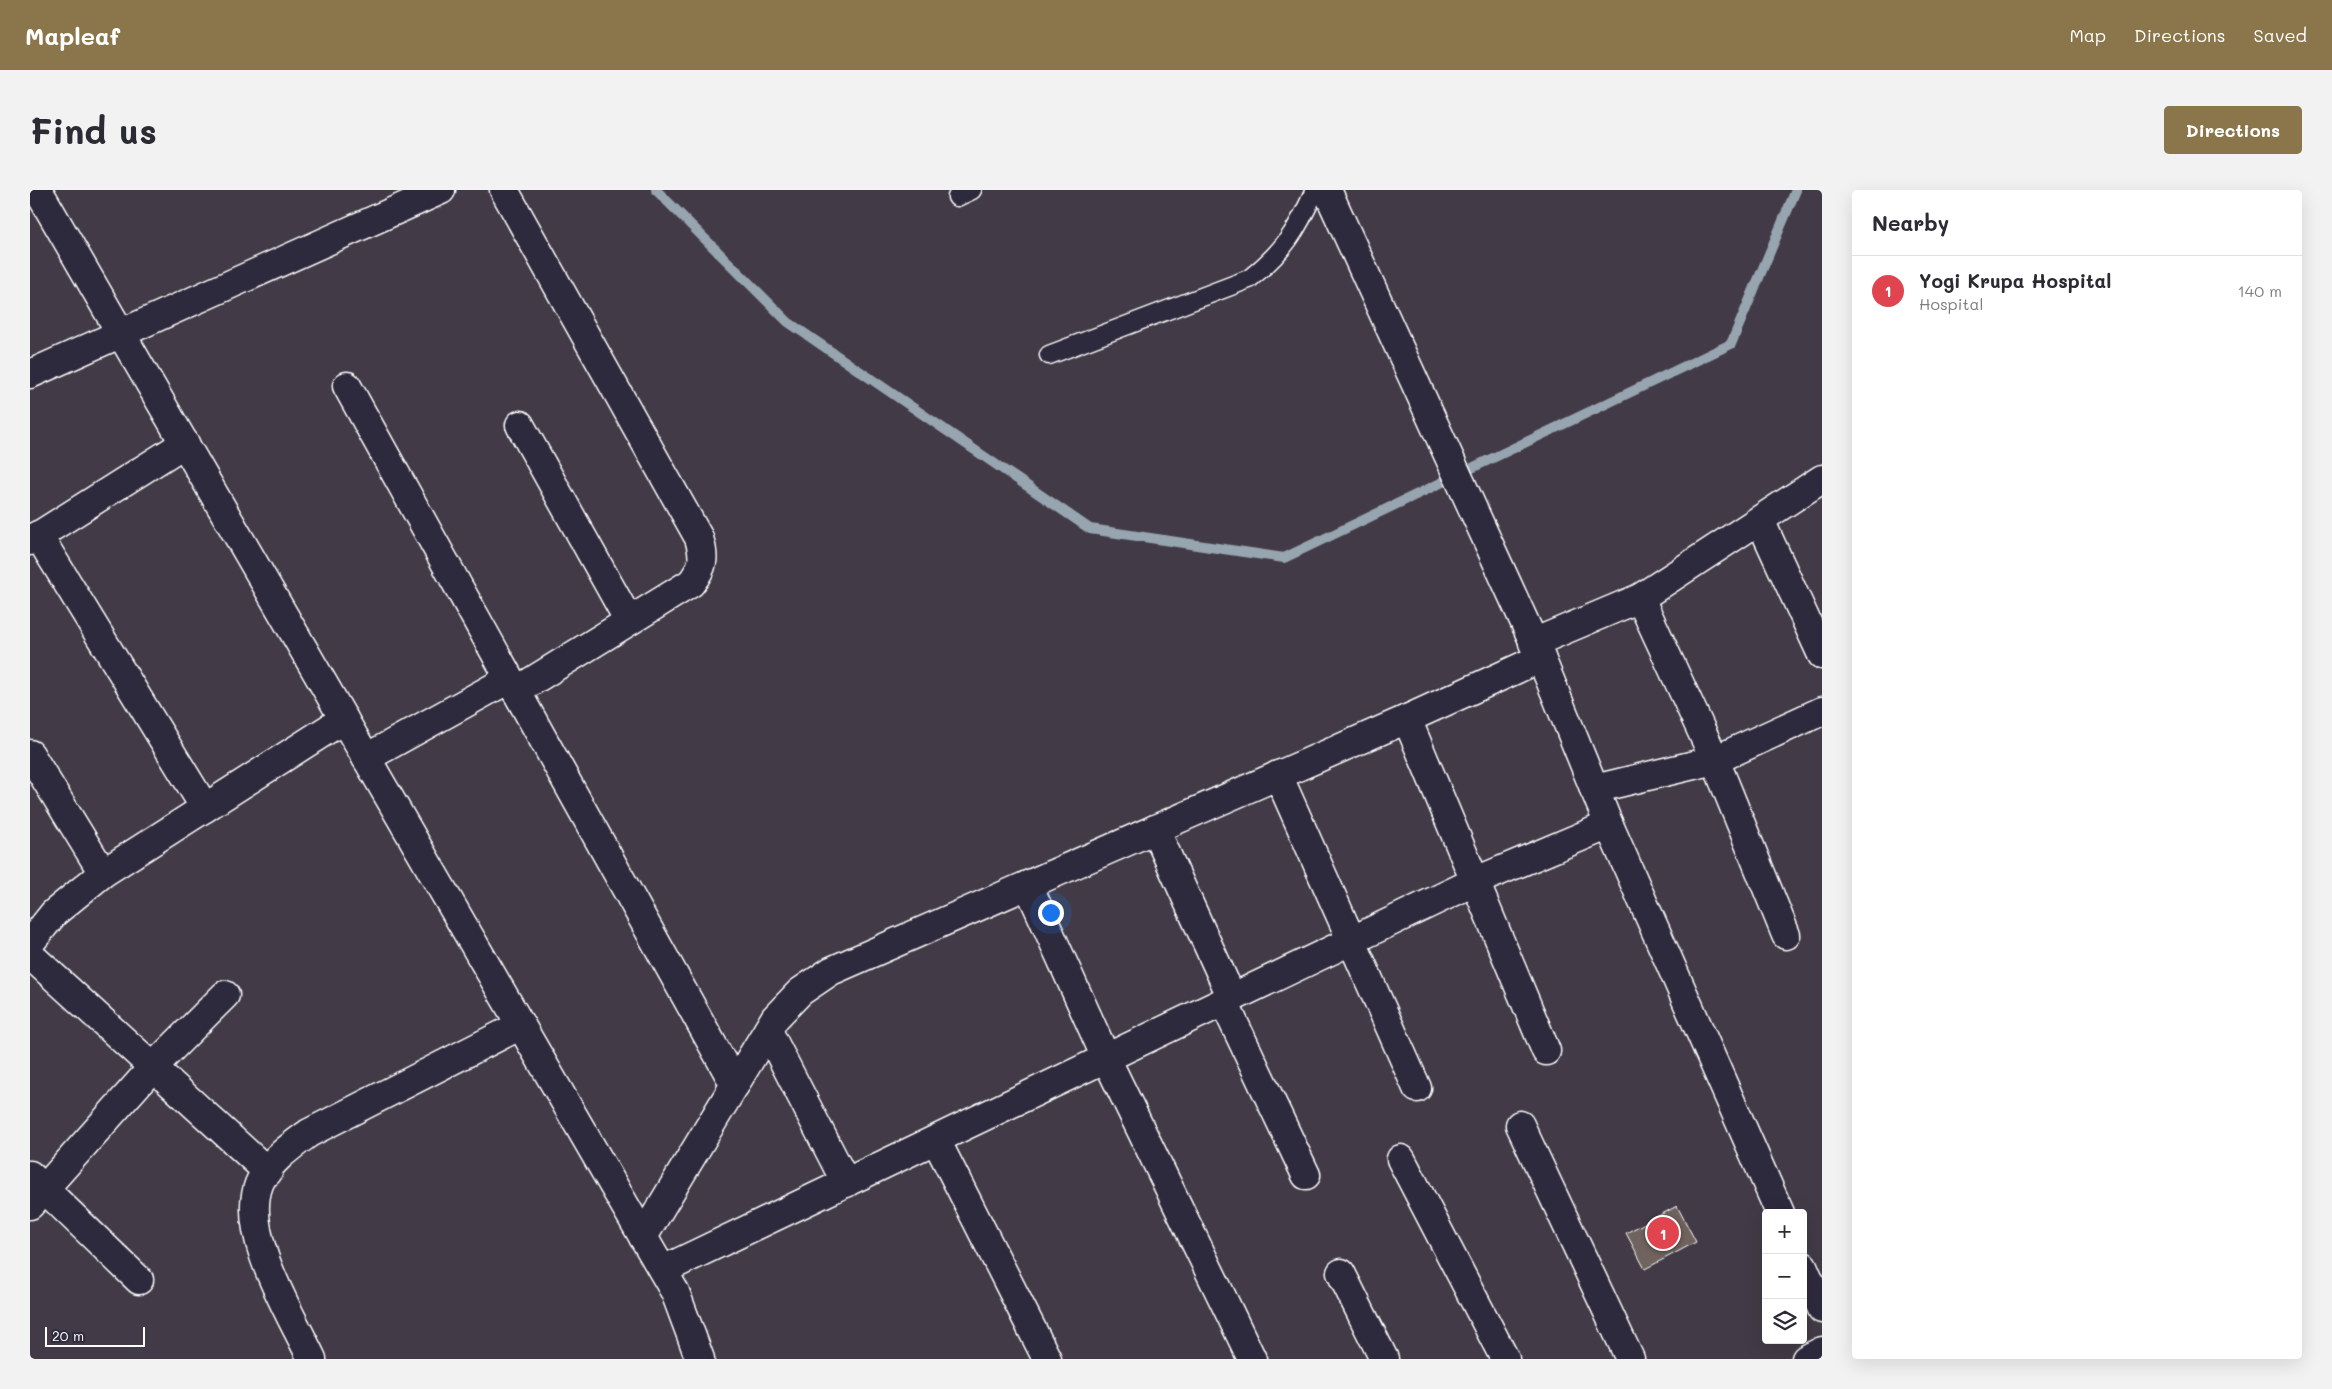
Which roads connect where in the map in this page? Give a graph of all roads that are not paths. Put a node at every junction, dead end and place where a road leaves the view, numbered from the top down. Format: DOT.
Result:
graph roads {
  1 [pos="38,190"];
  2 [pos="441,190"];
  3 [pos="504,190"];
  4 [pos="1315,190"];
  5 [pos="1327,190"];
  6 [pos="122,334"];
  7 [pos="1049,355"];
  8 [pos="30,374"];
  9 [pos="347,386"];
  10 [pos="520,425"];
  11 [pos="184,443"];
  12 [pos="1822,479"];
  13 [pos="1760,520"];
  14 [pos="34,538"];
  15 [pos="1640,598"];
  16 [pos="629,621"];
  17 [pos="1533,642"];
  18 [pos="1822,655"];
  19 [pos="512,685"];
  20 [pos="1822,711"];
  21 [pos="344,719"];
  22 [pos="1407,719"];
  23 [pos="30,754"];
  24 [pos="366,758"];
  25 [pos="1714,760"];
  26 [pos="1278,775"];
  27 [pos="1594,789"];
  28 [pos="205,808"];
  29 [pos="1609,825"];
  30 [pos="1155,829"];
  31 [pos="102,873"];
  32 [pos="1476,881"];
  33 [pos="1028,884"];
  34 [pos="34,927"];
  35 [pos="1786,934"];
  36 [pos="1352,940"];
  37 [pos="30,955"];
  38 [pos="225,995"];
  39 [pos="1228,1000"];
  40 [pos="521,1025"];
  41 [pos="768,1031"];
  42 [pos="1546,1051"];
  43 [pos="1106,1058"];
  44 [pos="153,1067"];
  45 [pos="735,1085"];
  46 [pos="1417,1088"];
  47 [pos="1520,1124"];
  48 [pos="936,1140"];
  49 [pos="1401,1159"];
  50 [pos="268,1172"];
  51 [pos="1306,1174"];
  52 [pos="846,1182"];
  53 [pos="35,1189"];
  54 [pos="1778,1209"];
  55 [pos="643,1237"];
  56 [pos="663,1270"];
  57 [pos="1341,1273"];
  58 [pos="1811,1273"];
  59 [pos="139,1280"];
  60 [pos="1822,1309"];
  61 [pos="1822,1351"];
  62 [pos="312,1359"];
  63 [pos="700,1359"];
  64 [pos="1047,1359"];
  65 [pos="1252,1359"];
  66 [pos="1384,1359"];
  67 [pos="1505,1359"];
  68 [pos="1630,1359"];
  69 [pos="1806,1359"];
  1 -- 6 [label="street"];
  2 -- 6 [label="street"];
  3 -- 16 [label="street"];
  4 -- 7 [label="lane"];
  5 -- 17 [label="street"];
  6 -- 8 [label="street"];
  6 -- 11 [label="street"];
  9 -- 19 [label="street"];
  10 -- 16 [label="street"];
  11 -- 14 [label="street"];
  11 -- 21 [label="street"];
  12 -- 13 [label="street"];
  13 -- 15 [label="street"];
  13 -- 18 [label="street"];
  14 -- 28 [label="street"];
  15 -- 17 [label="street"];
  15 -- 25 [label="street"];
  16 -- 19 [label="street"];
  17 -- 22 [label="street"];
  17 -- 27 [label="street"];
  19 -- 24 [label="street"];
  19 -- 45 [label="street"];
  20 -- 25 [label="street"];
  21 -- 24 [label="street"];
  21 -- 28 [label="street"];
  22 -- 26 [label="street"];
  22 -- 32 [label="street"];
  23 -- 31 [label="street"];
  24 -- 40 [label="street"];
  25 -- 27 [label="street"];
  25 -- 35 [label="street"];
  26 -- 30 [label="street"];
  26 -- 36 [label="street"];
  27 -- 29 [label="street"];
  28 -- 31 [label="street"];
  29 -- 32 [label="street"];
  29 -- 54 [label="street"];
  30 -- 33 [label="street"];
  30 -- 39 [label="street"];
  31 -- 34 [label="street"];
  32 -- 36 [label="street"];
  32 -- 42 [label="street"];
  33 -- 41 [label="street"];
  33 -- 43 [label="street"];
  36 -- 39 [label="street"];
  36 -- 46 [label="street"];
  37 -- 44 [label="street"];
  38 -- 44 [label="street"];
  39 -- 43 [label="street"];
  39 -- 51 [label="street"];
  40 -- 50 [label="street"];
  40 -- 55 [label="street"];
  41 -- 45 [label="street"];
  41 -- 52 [label="street"];
  43 -- 48 [label="street"];
  43 -- 65 [label="street"];
  44 -- 50 [label="street"];
  44 -- 53 [label="street"];
  45 -- 55 [label="street"];
  47 -- 68 [label="street"];
  48 -- 52 [label="street"];
  48 -- 64 [label="street"];
  49 -- 67 [label="street"];
  50 -- 62 [label="street"];
  52 -- 56 [label="street"];
  53 -- 59 [label="street"];
  55 -- 56 [label="street"];
  56 -- 63 [label="street"];
  57 -- 66 [label="street"];
  58 -- 60 [label="street"];
  61 -- 69 [label="street"];
}
